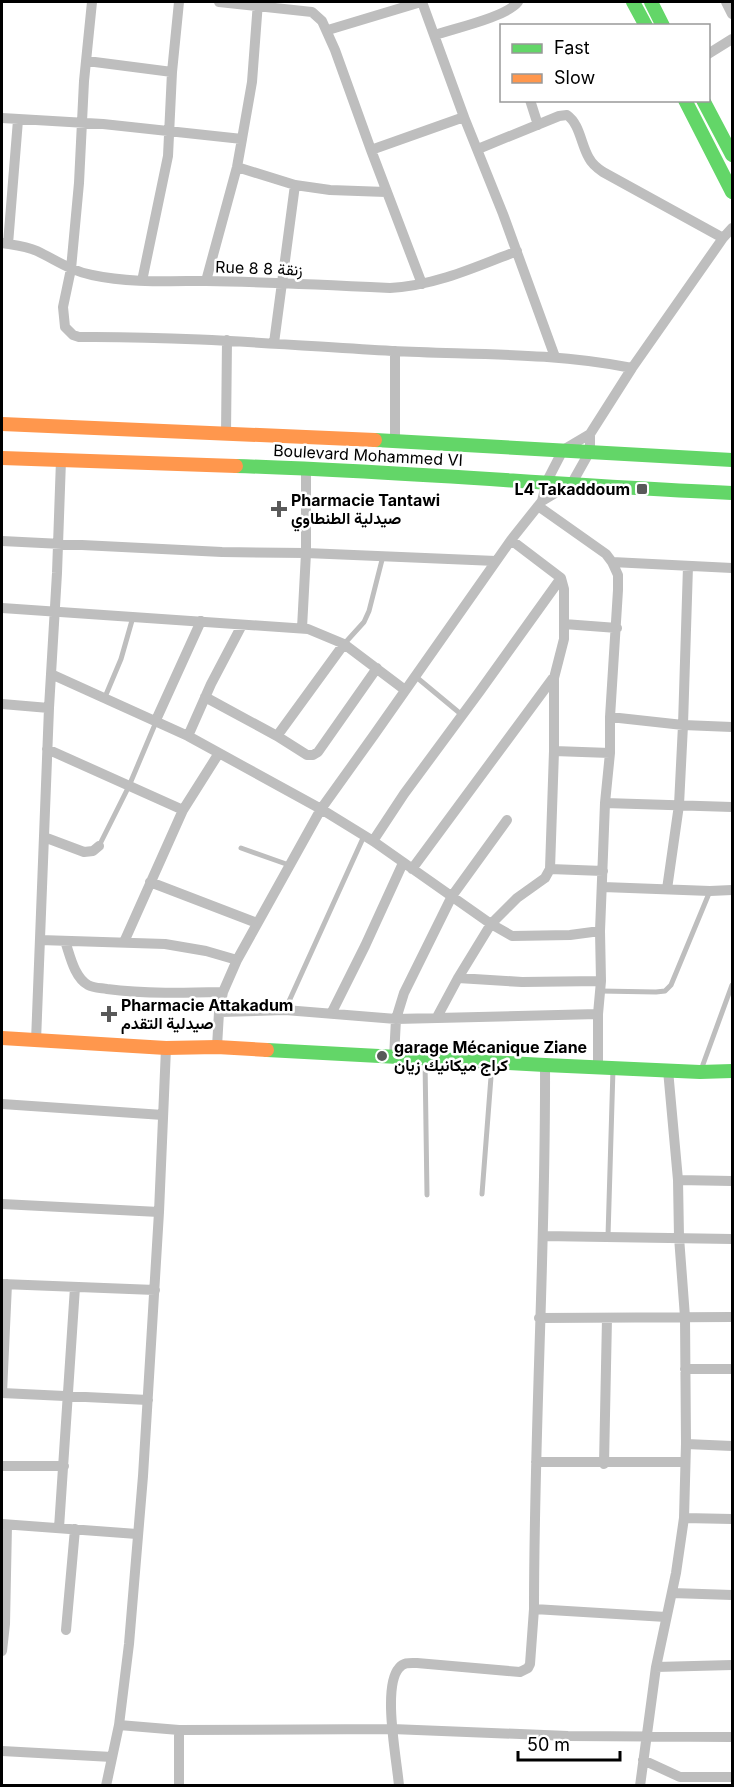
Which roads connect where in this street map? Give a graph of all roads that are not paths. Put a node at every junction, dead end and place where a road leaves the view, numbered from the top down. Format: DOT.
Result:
graph roads {
  1 [pos="92,2"];
  2 [pos="178,2"];
  3 [pos="219,2"];
  4 [pos="421,2"];
  5 [pos="518,2"];
  6 [pos="633,2"];
  7 [pos="651,2"];
  8 [pos="726,2"];
  9 [pos="257,4"];
  10 [pos="732,14"];
  11 [pos="501,20"];
  12 [pos="645,24"];
  13 [pos="662,24"];
  14 [pos="328,30"];
  15 [pos="435,35"];
  16 [pos="732,39"];
  17 [pos="710,53"];
  18 [pos="87,61"];
  19 [pos="172,72"];
  20 [pos="531,102"];
  21 [pos="686,102"];
  22 [pos="704,102"];
  23 [pos="464,117"];
  24 [pos="2,118"];
  25 [pos="18,120"];
  26 [pos="82,123"];
  27 [pos="538,124"];
  28 [pos="170,132"];
  29 [pos="242,140"];
  30 [pos="730,146"];
  31 [pos="478,149"];
  32 [pos="371,150"];
  33 [pos="237,167"];
  34 [pos="295,185"];
  35 [pos="386,192"];
  36 [pos="732,192"];
  37 [pos="732,228"];
  38 [pos="723,238"];
  39 [pos="5,244"];
  40 [pos="517,251"];
  41 [pos="71,269"];
  42 [pos="142,280"];
  43 [pos="206,281"];
  44 [pos="281,284"];
  45 [pos="422,284"];
  46 [pos="227,340"];
  47 [pos="274,343"];
  48 [pos="396,351"];
  49 [pos="555,357"];
  50 [pos="632,368"];
  51 [pos="2,424"];
  52 [pos="226,434"];
  53 [pos="590,434"];
  54 [pos="395,440"];
  55 [pos="563,450"];
  56 [pos="590,451"];
  57 [pos="2,459"];
  58 [pos="61,460"];
  59 [pos="732,460"];
  60 [pos="306,467"];
  61 [pos="547,481"];
  62 [pos="572,483"];
  63 [pos="732,493"];
  64 [pos="540,504"];
  65 [pos="512,540"];
  66 [pos="2,541"];
  67 [pos="58,543"];
  68 [pos="306,553"];
  69 [pos="383,556"];
  70 [pos="496,561"];
  71 [pos="612,562"];
  72 [pos="688,566"];
  73 [pos="732,568"];
  74 [pos="561,578"];
  75 [pos="2,608"];
  76 [pos="54,611"];
  77 [pos="133,617"];
  78 [pos="201,621"];
  79 [pos="564,624"];
  80 [pos="242,625"];
  81 [pos="302,628"];
  82 [pos="617,628"];
  83 [pos="344,644"];
  84 [pos="377,668"];
  85 [pos="51,674"];
  86 [pos="415,676"];
  87 [pos="554,678"];
  88 [pos="405,690"];
  89 [pos="105,697"];
  90 [pos="205,697"];
  91 [pos="2,704"];
  92 [pos="49,708"];
  93 [pos="462,715"];
  94 [pos="610,717"];
  95 [pos="156,720"];
  96 [pos="683,725"];
  97 [pos="732,727"];
  98 [pos="188,736"];
  99 [pos="277,736"];
  100 [pos="47,749"];
  101 [pos="554,751"];
  102 [pos="219,753"];
  103 [pos="610,753"];
  104 [pos="129,786"];
  105 [pos="605,803"];
  106 [pos="679,805"];
  107 [pos="732,807"];
  108 [pos="321,809"];
  109 [pos="183,810"];
  110 [pos="507,820"];
  111 [pos="44,837"];
  112 [pos="368,839"];
  113 [pos="99,846"];
  114 [pos="241,848"];
  115 [pos="290,865"];
  116 [pos="408,866"];
  117 [pos="550,869"];
  118 [pos="603,871"];
  119 [pos="150,882"];
  120 [pos="603,887"];
  121 [pos="667,889"];
  122 [pos="732,890"];
  123 [pos="710,891"];
  124 [pos="452,896"];
  125 [pos="257,923"];
  126 [pos="490,924"];
  127 [pos="600,931"];
  128 [pos="40,940"];
  129 [pos="65,940"];
  130 [pos="124,942"];
  131 [pos="237,960"];
  132 [pos="458,978"];
  133 [pos="732,985"];
  134 [pos="600,986"];
  135 [pos="223,992"];
  136 [pos="285,1010"];
  137 [pos="219,1012"];
  138 [pos="332,1012"];
  139 [pos="598,1014"];
  140 [pos="437,1017"];
  141 [pos="396,1019"];
  142 [pos="2,1038"];
  143 [pos="36,1041"];
  144 [pos="217,1047"];
  145 [pos="166,1048"];
  146 [pos="394,1057"];
  147 [pos="425,1059"];
  148 [pos="492,1062"];
  149 [pos="545,1065"];
  150 [pos="598,1066"];
  151 [pos="613,1067"];
  152 [pos="668,1070"];
  153 [pos="732,1071"];
  154 [pos="700,1072"];
  155 [pos="2,1104"];
  156 [pos="163,1115"];
  157 [pos="678,1180"];
  158 [pos="732,1181"];
  159 [pos="482,1194"];
  160 [pos="428,1195"];
  161 [pos="2,1204"];
  162 [pos="159,1212"];
  163 [pos="543,1236"];
  164 [pos="608,1237"];
  165 [pos="679,1237"];
  166 [pos="732,1239"];
  167 [pos="4,1284"];
  168 [pos="75,1287"];
  169 [pos="155,1290"];
  170 [pos="685,1317"];
  171 [pos="732,1317"];
  172 [pos="539,1318"];
  173 [pos="607,1318"];
  174 [pos="685,1369"];
  175 [pos="732,1369"];
  176 [pos="68,1395"];
  177 [pos="148,1400"];
  178 [pos="686,1444"];
  179 [pos="732,1446"];
  180 [pos="536,1462"];
  181 [pos="684,1462"];
  182 [pos="604,1464"];
  183 [pos="2,1466"];
  184 [pos="64,1466"];
  185 [pos="684,1518"];
  186 [pos="732,1519"];
  187 [pos="4,1524"];
  188 [pos="59,1528"];
  189 [pos="75,1529"];
  190 [pos="137,1534"];
  191 [pos="672,1593"];
  192 [pos="732,1595"];
  193 [pos="534,1609"];
  194 [pos="666,1617"];
  195 [pos="66,1630"];
  196 [pos="2,1651"];
  197 [pos="732,1665"];
  198 [pos="656,1667"];
  199 [pos="118,1725"];
  200 [pos="392,1729"];
  201 [pos="179,1730"];
  202 [pos="646,1737"];
  203 [pos="732,1737"];
  204 [pos="2,1751"];
  205 [pos="112,1757"];
  206 [pos="643,1760"];
  207 [pos="732,1777"];
  208 [pos="680,1781"];
  209 [pos="106,1785"];
  210 [pos="179,1785"];
  211 [pos="399,1785"];
  212 [pos="640,1785"];
  1 -- 18 [label="street"];
  2 -- 19 [label="street"];
  3 -- 9 [label="street"];
  4 -- 14 [label="street"];
  4 -- 15 [label="street"];
  5 -- 11 [label="street"];
  6 -- 12 [label="main road"];
  7 -- 13 [label="main road"];
  8 -- 10 [label="street"];
  9 -- 14 [label="street"];
  9 -- 29 [label="street"];
  11 -- 15 [label="street"];
  14 -- 32 [label="street"];
  15 -- 23 [label="street"];
  16 -- 17 [label="street"];
  18 -- 19 [label="street"];
  18 -- 26 [label="street"];
  19 -- 28 [label="street"];
  20 -- 27 [label="street"];
  21 -- 36 [label="main road"];
  22 -- 30 [label="main road"];
  23 -- 31 [label="street"];
  23 -- 32 [label="street"];
  24 -- 25 [label="street"];
  25 -- 26 [label="street"];
  25 -- 39 [label="street"];
  26 -- 28 [label="street"];
  26 -- 41 [label="street"];
  27 -- 31 [label="street"];
  27 -- 38 [label="street"];
  28 -- 29 [label="street"];
  28 -- 42 [label="street"];
  29 -- 33 [label="street"];
  31 -- 40 [label="street"];
  32 -- 35 [label="street"];
  33 -- 34 [label="street"];
  33 -- 43 [label="street"];
  34 -- 35 [label="street"];
  34 -- 44 [label="street"];
  35 -- 45 [label="street"];
  37 -- 38 [label="street"];
  38 -- 50 [label="street"];
  39 -- 41 [label="street, Rue 8 8 زنقة"];
  40 -- 45 [label="street, Rue 8 8 زنقة"];
  40 -- 49 [label="street"];
  41 -- 42 [label="street, Rue 8 8 زنقة"];
  41 -- 46 [label="street"];
  42 -- 43 [label="street, Rue 8 8 زنقة"];
  43 -- 44 [label="street, Rue 8 8 زنقة"];
  44 -- 45 [label="street, Rue 8 8 زنقة"];
  44 -- 47 [label="street"];
  46 -- 47 [label="street"];
  46 -- 52 [label="street"];
  47 -- 48 [label="street"];
  48 -- 49 [label="street"];
  48 -- 54 [label="street"];
  49 -- 50 [label="street"];
  50 -- 53 [label="street"];
  51 -- 52 [label="main road, Boulevard Mohammed VI"];
  52 -- 54 [label="main road, Boulevard Mohammed VI"];
  53 -- 55 [label="street"];
  53 -- 56 [label="street"];
  54 -- 55 [label="main road, Boulevard Mohammed VI"];
  55 -- 56 [label="main road, Boulevard Mohammed VI"];
  55 -- 61 [label="street"];
  56 -- 59 [label="main road, Boulevard Mohammed VI"];
  56 -- 62 [label="street"];
  57 -- 58 [label="main road, Boulevard Mohammed VI"];
  58 -- 60 [label="main road, Boulevard Mohammed VI"];
  58 -- 67 [label="street"];
  60 -- 61 [label="main road, Boulevard Mohammed VI"];
  60 -- 68 [label="street"];
  61 -- 62 [label="main road, Boulevard Mohammed VI"];
  61 -- 64 [label="street"];
  62 -- 63 [label="main road, Boulevard Mohammed VI"];
  62 -- 64 [label="street"];
  64 -- 65 [label="street"];
  64 -- 71 [label="street"];
  65 -- 70 [label="street"];
  65 -- 74 [label="street"];
  66 -- 67 [label="street"];
  67 -- 68 [label="street"];
  67 -- 76 [label="street"];
  68 -- 69 [label="street"];
  68 -- 81 [label="street"];
  69 -- 70 [label="street"];
  69 -- 83 [label="lane"];
  70 -- 86 [label="street"];
  71 -- 72 [label="street"];
  71 -- 82 [label="street"];
  72 -- 73 [label="street"];
  72 -- 96 [label="street"];
  74 -- 79 [label="street"];
  74 -- 93 [label="street"];
  75 -- 76 [label="street"];
  76 -- 77 [label="street"];
  76 -- 85 [label="street"];
  77 -- 78 [label="street"];
  77 -- 89 [label="lane"];
  78 -- 80 [label="street"];
  78 -- 95 [label="street"];
  79 -- 82 [label="street"];
  79 -- 87 [label="street"];
  80 -- 81 [label="street"];
  80 -- 90 [label="street"];
  81 -- 83 [label="street"];
  82 -- 94 [label="street"];
  83 -- 84 [label="street"];
  83 -- 99 [label="street"];
  84 -- 88 [label="street"];
  84 -- 99 [label="street"];
  85 -- 89 [label="street"];
  85 -- 92 [label="street"];
  86 -- 88 [label="street"];
  86 -- 93 [label="lane"];
  87 -- 101 [label="street"];
  87 -- 116 [label="street"];
  88 -- 108 [label="street"];
  89 -- 95 [label="street"];
  90 -- 98 [label="street"];
  90 -- 99 [label="street"];
  91 -- 92 [label="street"];
  92 -- 100 [label="street"];
  93 -- 112 [label="street"];
  94 -- 96 [label="street"];
  94 -- 103 [label="street"];
  95 -- 98 [label="street"];
  95 -- 104 [label="lane"];
  96 -- 97 [label="street"];
  96 -- 106 [label="street"];
  98 -- 102 [label="street"];
  100 -- 104 [label="street"];
  100 -- 111 [label="street"];
  101 -- 103 [label="street"];
  101 -- 117 [label="street"];
  102 -- 108 [label="street"];
  102 -- 109 [label="street"];
  103 -- 105 [label="street"];
  104 -- 109 [label="street"];
  104 -- 113 [label="lane"];
  105 -- 106 [label="street"];
  105 -- 118 [label="street"];
  106 -- 107 [label="street"];
  106 -- 121 [label="street"];
  108 -- 112 [label="street"];
  108 -- 115 [label="street"];
  109 -- 119 [label="street"];
  110 -- 124 [label="street"];
  111 -- 113 [label="street"];
  111 -- 128 [label="street"];
  112 -- 116 [label="street"];
  112 -- 136 [label="lane"];
  114 -- 115 [label="lane"];
  115 -- 125 [label="street"];
  116 -- 124 [label="street"];
  116 -- 138 [label="street"];
  117 -- 118 [label="street"];
  117 -- 126 [label="street"];
  118 -- 120 [label="street"];
  119 -- 125 [label="street"];
  119 -- 130 [label="street"];
  120 -- 121 [label="street"];
  120 -- 127 [label="street"];
  121 -- 123 [label="street"];
  122 -- 123 [label="street"];
  123 -- 134 [label="lane"];
  124 -- 126 [label="street"];
  124 -- 141 [label="street"];
  125 -- 131 [label="street"];
  126 -- 127 [label="street"];
  126 -- 132 [label="street"];
  127 -- 134 [label="street"];
  128 -- 129 [label="street"];
  128 -- 143 [label="street"];
  129 -- 130 [label="street"];
  129 -- 135 [label="street"];
  130 -- 131 [label="street"];
  131 -- 135 [label="street"];
  132 -- 134 [label="street"];
  132 -- 140 [label="street"];
  133 -- 154 [label="lane"];
  134 -- 139 [label="street"];
  135 -- 137 [label="street"];
  136 -- 137 [label="street"];
  136 -- 138 [label="street"];
  137 -- 144 [label="street"];
  138 -- 141 [label="street"];
  139 -- 140 [label="street"];
  139 -- 150 [label="street"];
  140 -- 141 [label="street"];
  141 -- 146 [label="street"];
  142 -- 143 [label="main road"];
  143 -- 145 [label="main road"];
  144 -- 145 [label="main road"];
  144 -- 146 [label="main road"];
  145 -- 156 [label="street"];
  146 -- 147 [label="main road"];
  147 -- 148 [label="main road"];
  147 -- 160 [label="lane"];
  148 -- 149 [label="main road"];
  148 -- 159 [label="lane"];
  149 -- 150 [label="main road"];
  149 -- 163 [label="street"];
  150 -- 151 [label="main road"];
  151 -- 152 [label="main road"];
  151 -- 164 [label="lane"];
  152 -- 154 [label="main road"];
  152 -- 157 [label="street"];
  153 -- 154 [label="main road"];
  155 -- 156 [label="street"];
  156 -- 162 [label="street"];
  157 -- 158 [label="street"];
  157 -- 165 [label="street"];
  161 -- 162 [label="street"];
  162 -- 169 [label="street"];
  163 -- 164 [label="street"];
  163 -- 172 [label="street"];
  164 -- 165 [label="street"];
  165 -- 166 [label="street"];
  165 -- 170 [label="street"];
  167 -- 168 [label="street"];
  167 -- 176 [label="street"];
  168 -- 169 [label="street"];
  168 -- 176 [label="street"];
  169 -- 177 [label="street"];
  170 -- 171 [label="street"];
  170 -- 173 [label="street"];
  170 -- 174 [label="street"];
  172 -- 173 [label="street"];
  172 -- 180 [label="street"];
  173 -- 182 [label="street"];
  174 -- 175 [label="street"];
  174 -- 178 [label="street"];
  176 -- 177 [label="street"];
  176 -- 184 [label="street"];
  177 -- 190 [label="street"];
  178 -- 179 [label="street"];
  178 -- 181 [label="street"];
  180 -- 182 [label="street"];
  180 -- 193 [label="street"];
  181 -- 182 [label="street"];
  181 -- 185 [label="street"];
  183 -- 184 [label="street"];
  184 -- 188 [label="street"];
  185 -- 186 [label="street"];
  185 -- 191 [label="street"];
  187 -- 188 [label="street"];
  187 -- 196 [label="street"];
  188 -- 189 [label="street"];
  189 -- 190 [label="street"];
  189 -- 195 [label="street"];
  190 -- 199 [label="street"];
  191 -- 192 [label="street"];
  191 -- 194 [label="street"];
  193 -- 194 [label="street"];
  193 -- 200 [label="street"];
  194 -- 198 [label="street"];
  197 -- 198 [label="street"];
  198 -- 202 [label="street"];
  199 -- 201 [label="street"];
  199 -- 205 [label="street"];
  200 -- 201 [label="street"];
  200 -- 202 [label="street"];
  200 -- 211 [label="street"];
  201 -- 210 [label="street"];
  202 -- 203 [label="street"];
  202 -- 206 [label="street"];
  204 -- 205 [label="street"];
  205 -- 209 [label="street"];
  206 -- 208 [label="street"];
  206 -- 212 [label="street"];
  207 -- 208 [label="street"];
}
